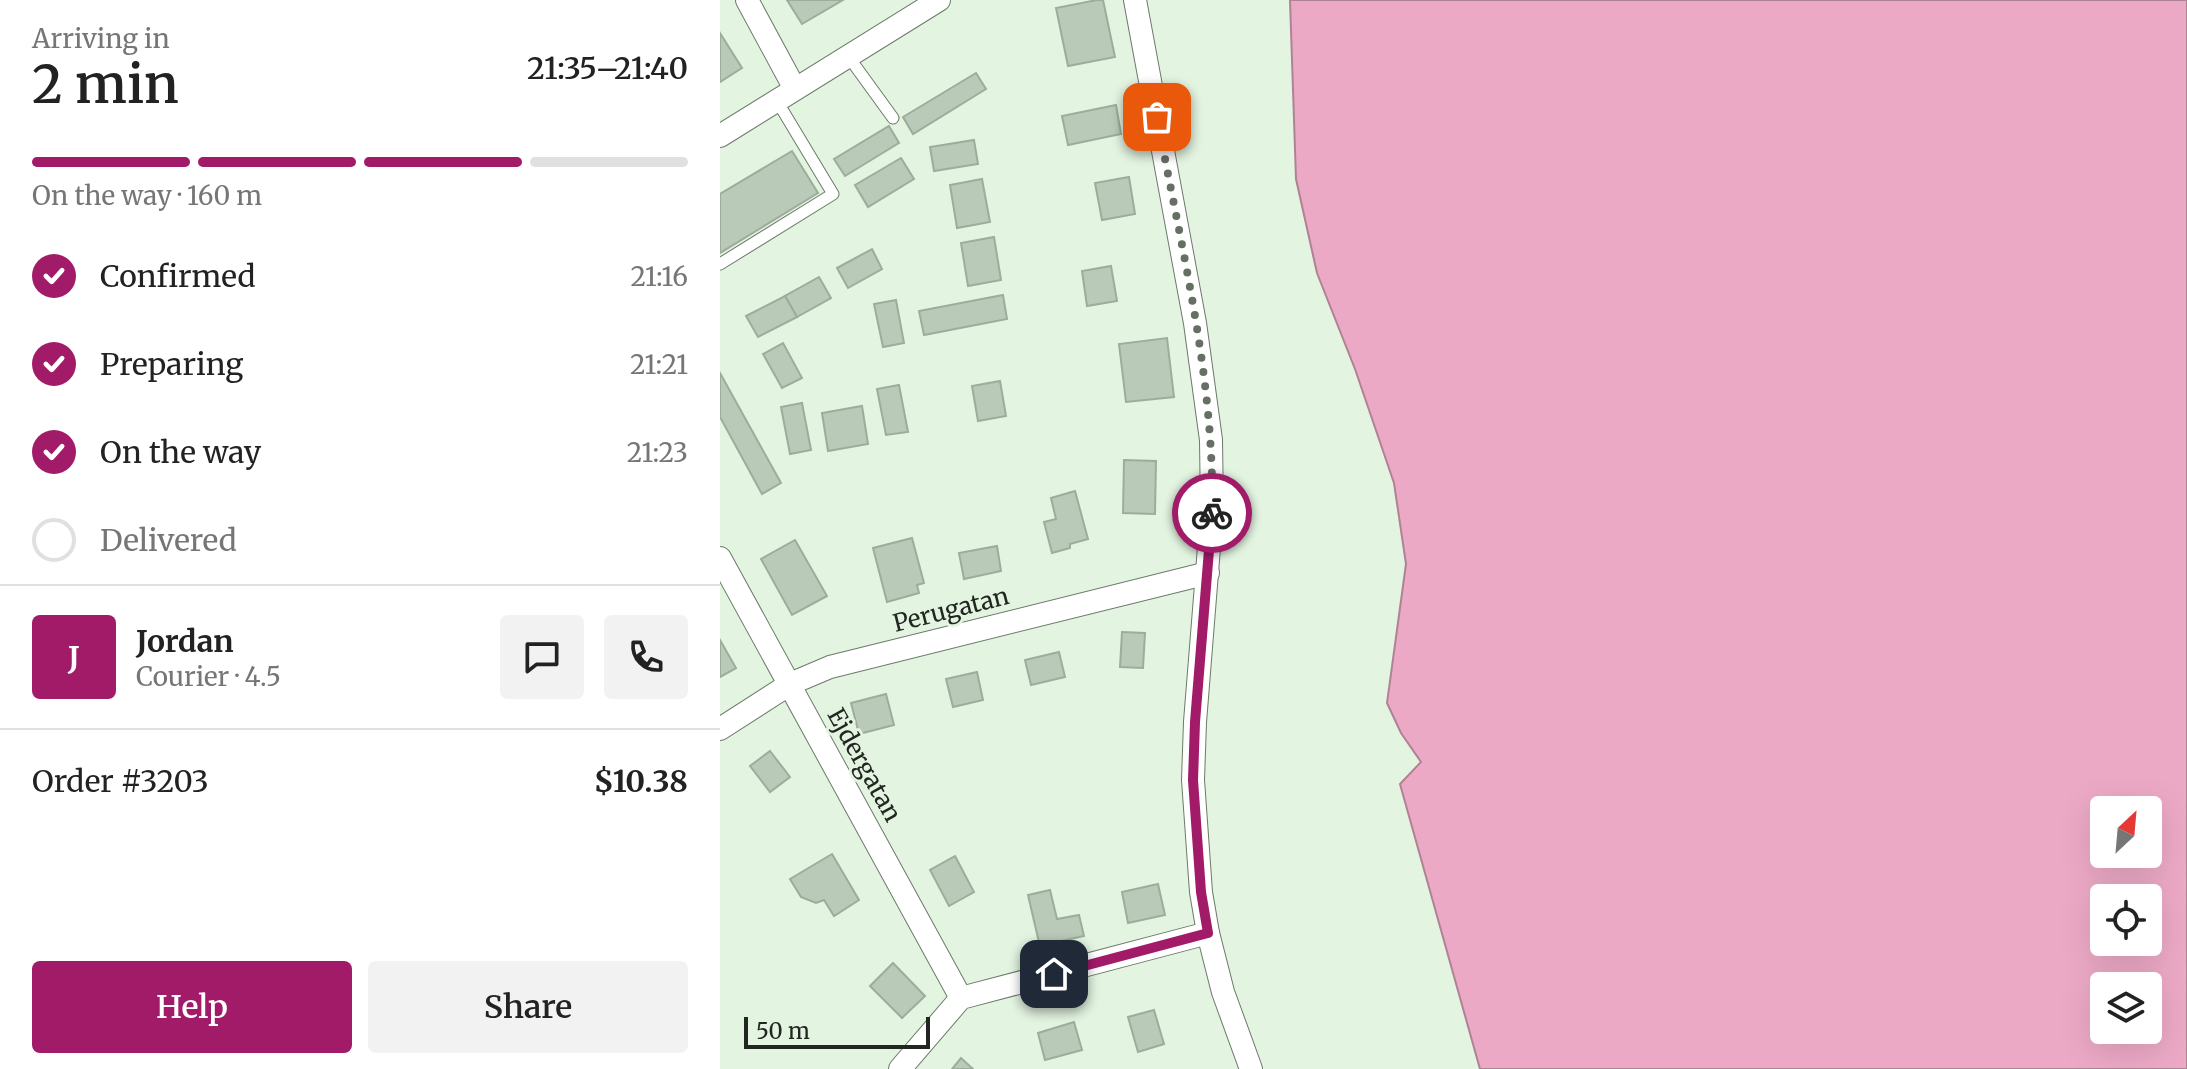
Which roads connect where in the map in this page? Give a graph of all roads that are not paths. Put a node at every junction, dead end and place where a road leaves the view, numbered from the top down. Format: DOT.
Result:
graph roads {
  1 [pos="747,0"];
  2 [pos="939,0"];
  3 [pos="1135,0"];
  4 [pos="848,56"];
  5 [pos="786,95"];
  6 [pos="893,118"];
  7 [pos="720,136"];
  8 [pos="720,264"];
  9 [pos="720,558"];
  10 [pos="1208,573"];
  11 [pos="790,684"];
  12 [pos="720,729"];
  13 [pos="1208,933"];
  14 [pos="961,998"];
  15 [pos="900,1069"];
  16 [pos="1251,1069"];
  1 -- 5 [label="street"];
  2 -- 4 [label="street"];
  3 -- 10 [label="street"];
  4 -- 5 [label="street"];
  4 -- 6 [label="lane"];
  5 -- 7 [label="street"];
  5 -- 8 [label="lane"];
  9 -- 11 [label="street, Ejdergatan"];
  10 -- 11 [label="street, Perugatan"];
  10 -- 13 [label="street"];
  11 -- 12 [label="street, Perugatan"];
  11 -- 14 [label="street, Ejdergatan"];
  13 -- 14 [label="street"];
  13 -- 16 [label="street"];
  14 -- 15 [label="street"];
}
